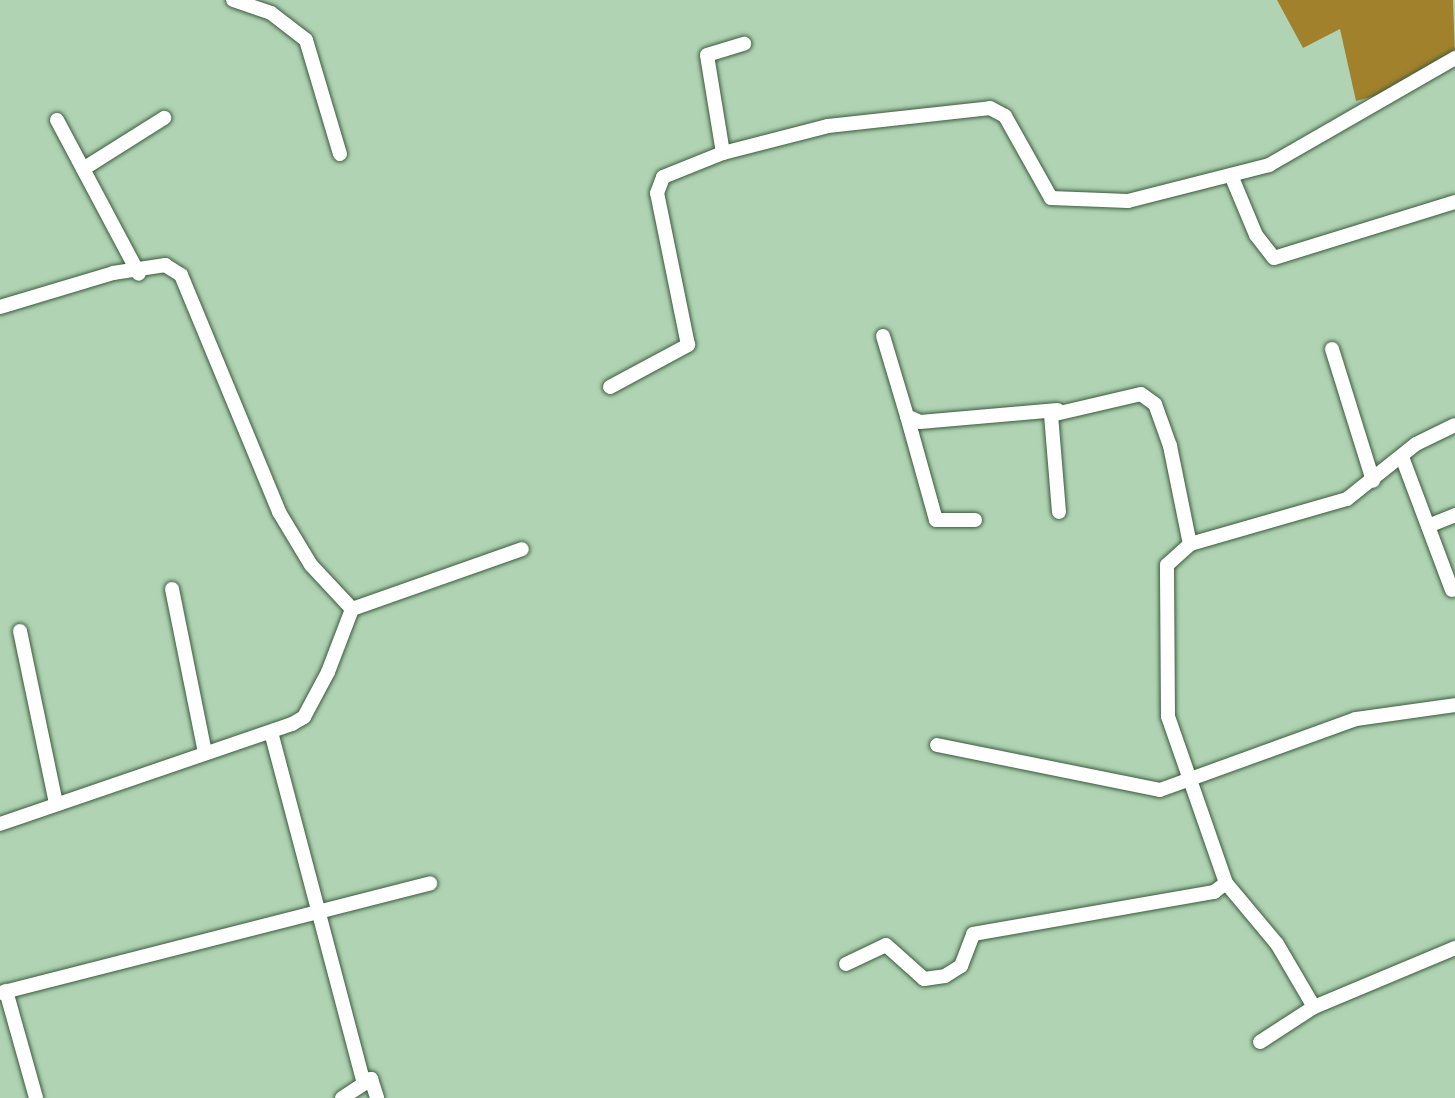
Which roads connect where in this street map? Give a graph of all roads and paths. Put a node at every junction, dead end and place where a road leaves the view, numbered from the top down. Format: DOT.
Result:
graph roads {
  1 [pos="233,0"];
  2 [pos="744,44"];
  3 [pos="1455,58"];
  4 [pos="164,118"];
  5 [pos="57,120"];
  6 [pos="723,153"];
  7 [pos="340,154"];
  8 [pos="83,169"];
  9 [pos="1233,180"];
  10 [pos="1455,202"];
  11 [pos="139,274"];
  12 [pos="0,307"];
  13 [pos="883,336"];
  14 [pos="1332,349"];
  15 [pos="610,387"];
  16 [pos="1057,410"];
  17 [pos="907,416"];
  18 [pos="1455,425"];
  19 [pos="1402,457"];
  20 [pos="1373,481"];
  21 [pos="1059,512"];
  22 [pos="1455,515"];
  23 [pos="975,520"];
  24 [pos="1428,526"];
  25 [pos="1190,544"];
  26 [pos="522,549"];
  27 [pos="172,589"];
  28 [pos="1452,590"];
  29 [pos="352,609"];
  30 [pos="20,631"];
  31 [pos="1455,705"];
  32 [pos="271,732"];
  33 [pos="937,745"];
  34 [pos="205,753"];
  35 [pos="1193,783"];
  36 [pos="56,804"];
  37 [pos="0,824"];
  38 [pos="430,883"];
  39 [pos="1226,883"];
  40 [pos="315,912"];
  41 [pos="1455,948"];
  42 [pos="846,964"];
  43 [pos="3,992"];
  44 [pos="1314,1007"];
  45 [pos="1260,1042"];
  46 [pos="363,1081"];
  47 [pos="36,1098"];
  48 [pos="342,1098"];
  49 [pos="377,1098"];
  1 -- 7 [label="street"];
  2 -- 6 [label="street"];
  3 -- 9 [label="street"];
  4 -- 8 [label="street"];
  5 -- 8 [label="street"];
  6 -- 9 [label="street"];
  6 -- 15 [label="street"];
  8 -- 11 [label="street"];
  9 -- 10 [label="street"];
  11 -- 12 [label="street"];
  11 -- 29 [label="street"];
  13 -- 17 [label="street"];
  14 -- 20 [label="street"];
  16 -- 17 [label="street"];
  16 -- 21 [label="street"];
  16 -- 25 [label="street"];
  17 -- 23 [label="street"];
  18 -- 19 [label="street"];
  19 -- 20 [label="street"];
  19 -- 24 [label="street"];
  20 -- 25 [label="street"];
  22 -- 24 [label="street"];
  24 -- 28 [label="street"];
  25 -- 35 [label="street"];
  26 -- 29 [label="street"];
  27 -- 34 [label="street"];
  29 -- 32 [label="street"];
  30 -- 36 [label="street"];
  31 -- 35 [label="street"];
  32 -- 34 [label="street"];
  32 -- 40 [label="street"];
  33 -- 35 [label="street"];
  34 -- 36 [label="street"];
  35 -- 39 [label="street"];
  36 -- 37 [label="street"];
  38 -- 40 [label="street"];
  39 -- 42 [label="street"];
  39 -- 44 [label="street"];
  40 -- 43 [label="street"];
  40 -- 46 [label="street"];
  41 -- 44 [label="street"];
  43 -- 47 [label="street"];
  44 -- 45 [label="street"];
  46 -- 48 [label="street"];
  46 -- 49 [label="street"];
}
